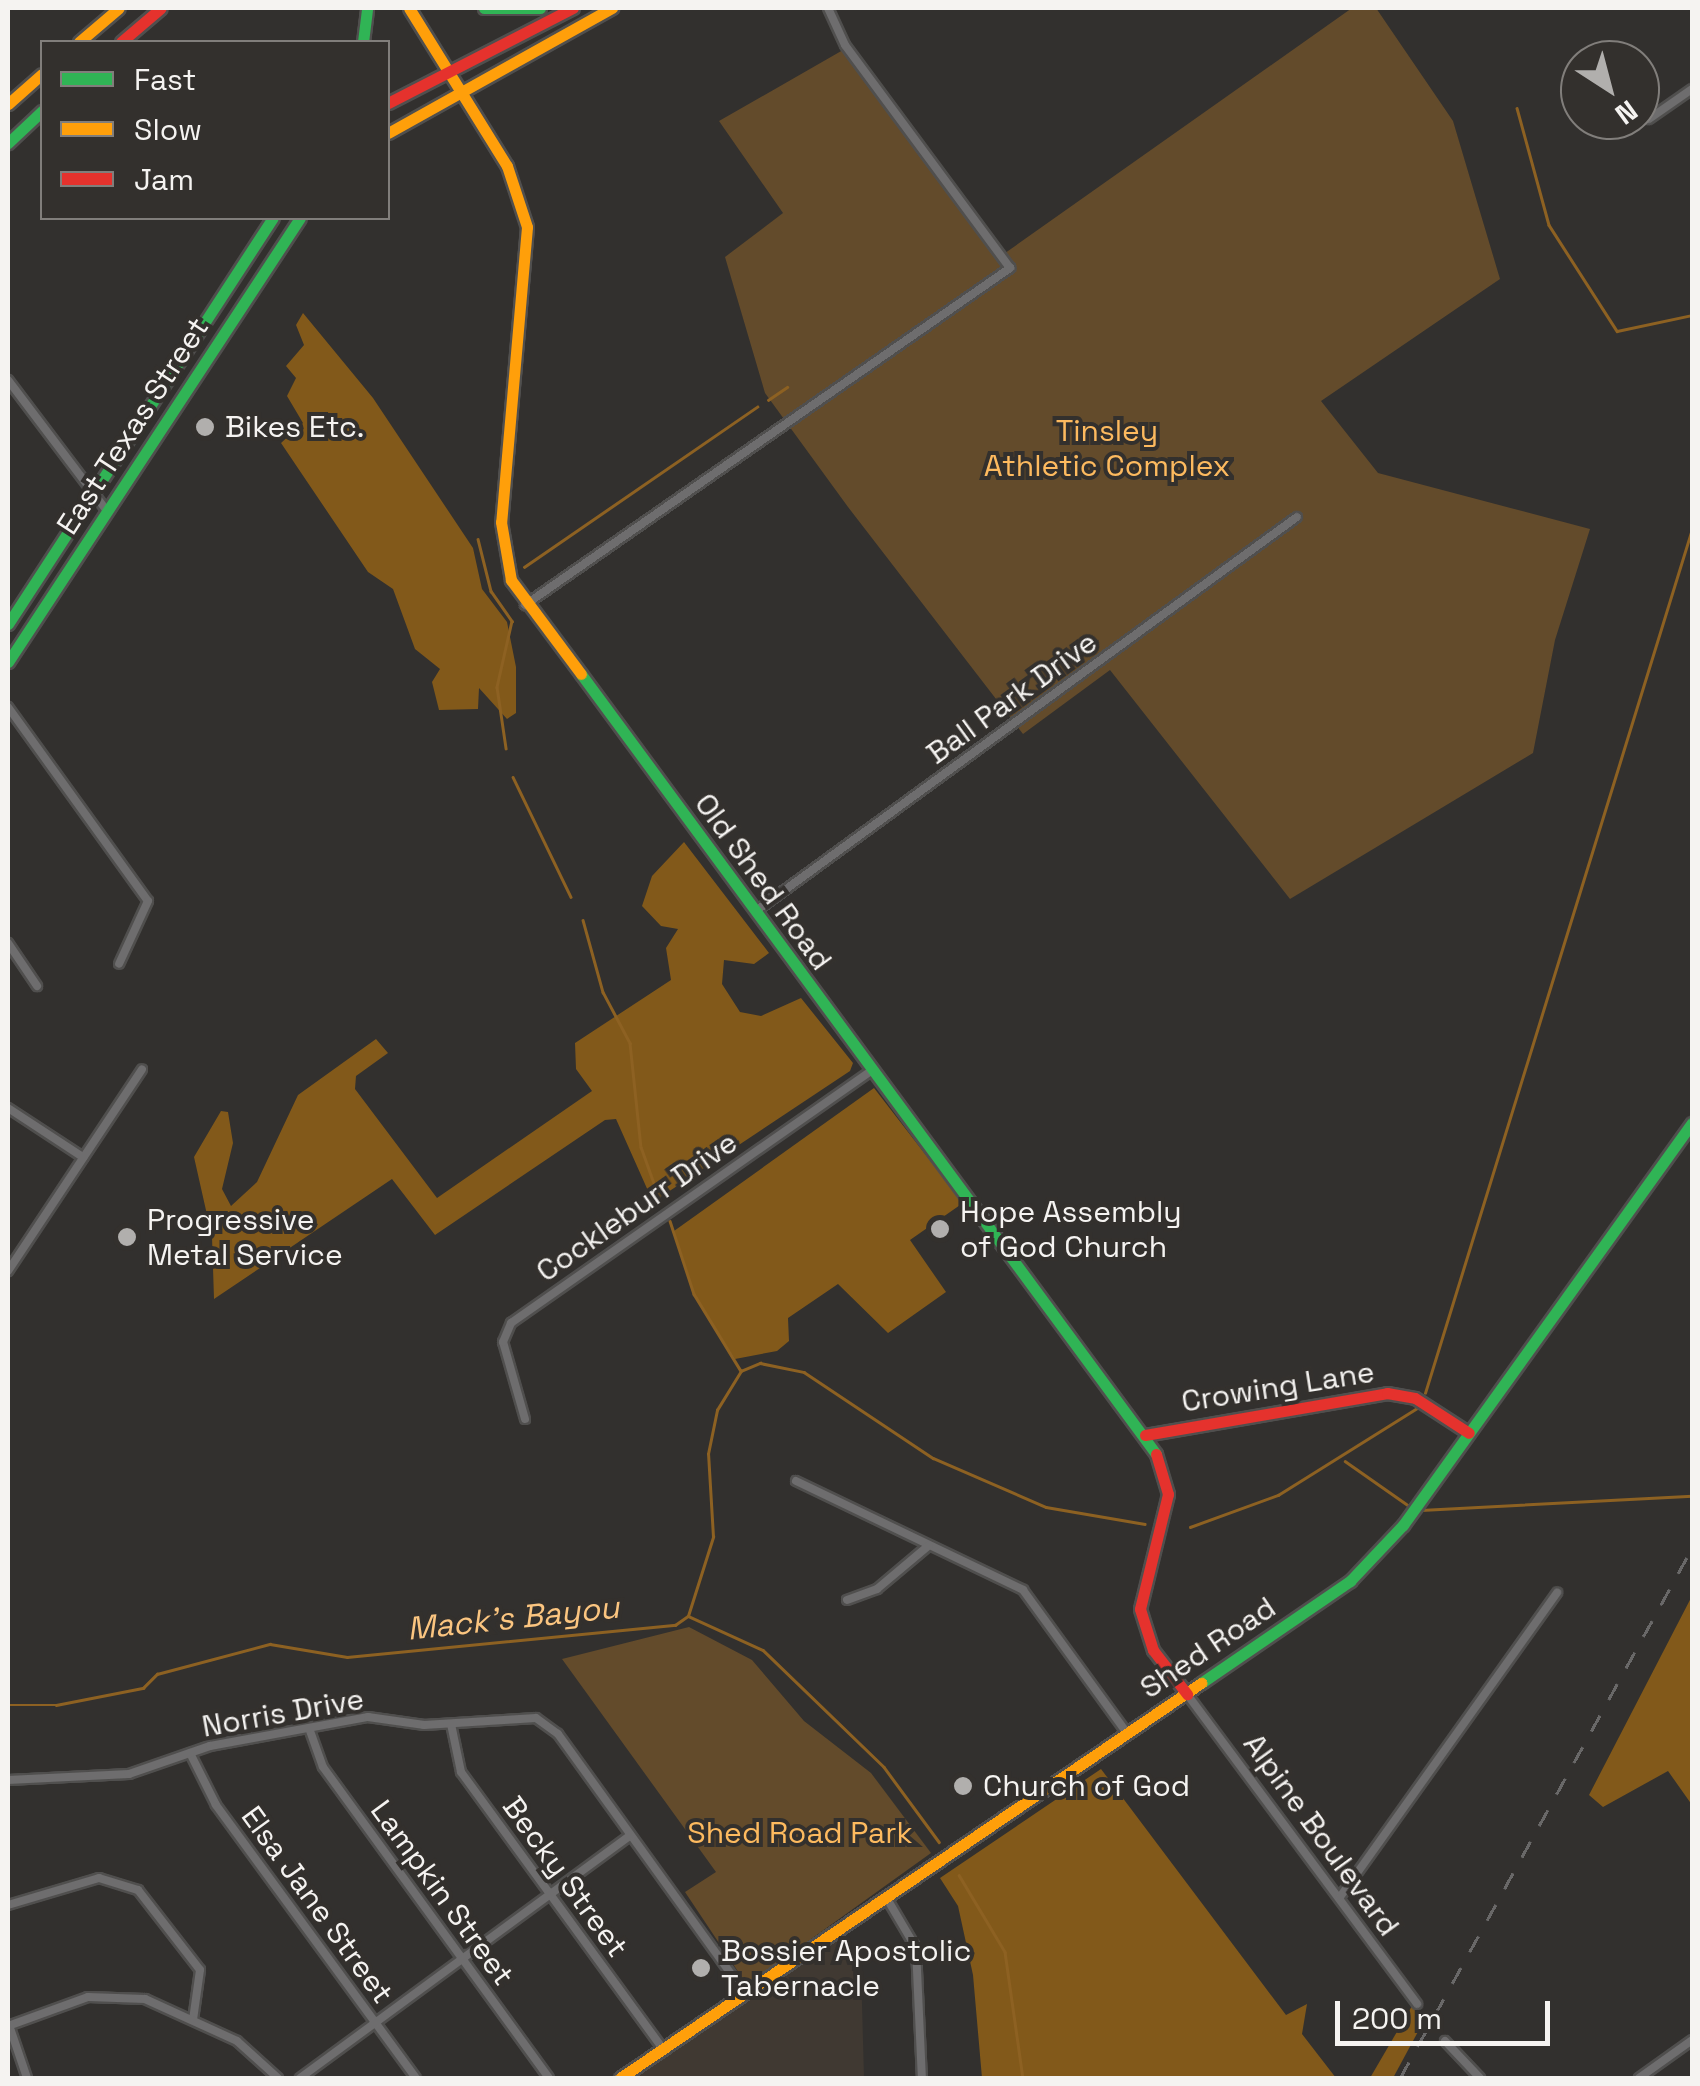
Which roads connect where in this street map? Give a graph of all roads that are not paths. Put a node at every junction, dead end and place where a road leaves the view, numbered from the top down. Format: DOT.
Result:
graph roads {
  1 [pos="119,8"];
  2 [pos="161,8"];
  3 [pos="367,8"];
  4 [pos="410,8"];
  5 [pos="484,8"];
  6 [pos="540,8"];
  7 [pos="572,8"];
  8 [pos="612,8"];
  9 [pos="828,8"];
  10 [pos="80,40"];
  11 [pos="122,40"];
  12 [pos="363,40"];
  13 [pos="447,70"];
  14 [pos="40,76"];
  15 [pos="1692,89"];
  16 [pos="459,91"];
  17 [pos="390,102"];
  18 [pos="8,104"];
  19 [pos="1660,111"];
  20 [pos="40,113"];
  21 [pos="390,132"];
  22 [pos="8,143"];
  23 [pos="272,220"];
  24 [pos="299,220"];
  25 [pos="256,242"];
  26 [pos="275,254"];
  27 [pos="8,380"];
  28 [pos="154,400"];
  29 [pos="172,412"];
  30 [pos="90,497"];
  31 [pos="107,511"];
  32 [pos="1296,517"];
  33 [pos="46,564"];
  34 [pos="64,575"];
  35 [pos="525,605"];
  36 [pos="8,624"];
  37 [pos="8,662"];
  38 [pos="8,707"];
  39 [pos="752,914"];
  40 [pos="8,942"];
  41 [pos="120,964"];
  42 [pos="37,986"];
  43 [pos="142,1069"];
  44 [pos="871,1070"];
  45 [pos="8,1108"];
  46 [pos="1692,1122"];
  47 [pos="83,1158"];
  48 [pos="8,1271"];
  49 [pos="524,1419"];
  50 [pos="1469,1433"];
  51 [pos="1145,1435"];
  52 [pos="796,1481"];
  53 [pos="928,1546"];
  54 [pos="1557,1593"];
  55 [pos="847,1600"];
  56 [pos="1187,1694"];
  57 [pos="451,1724"];
  58 [pos="309,1728"];
  59 [pos="1127,1734"];
  60 [pos="190,1754"];
  61 [pos="8,1780"];
  62 [pos="630,1836"];
  63 [pos="550,1896"];
  64 [pos="886,1897"];
  65 [pos="1340,1897"];
  66 [pos="8,1905"];
  67 [pos="462,1960"];
  68 [pos="745,1993"];
  69 [pos="1416,2004"];
  70 [pos="192,2020"];
  71 [pos="375,2023"];
  72 [pos="8,2024"];
  73 [pos="1692,2040"];
  74 [pos="1446,2041"];
  75 [pos="662,2049"];
  76 [pos="26,2078"];
  77 [pos="278,2078"];
  78 [pos="300,2078"];
  79 [pos="416,2078"];
  80 [pos="550,2078"];
  81 [pos="620,2078"];
  82 [pos="922,2078"];
  83 [pos="1480,2078"];
  84 [pos="1639,2078"];
  1 -- 10 [label="main road"];
  2 -- 11 [label="main road"];
  3 -- 12 [label="main road"];
  4 -- 13 [label="main road, Old Shed Road"];
  5 -- 6 [label="main road"];
  7 -- 13 [label="main road"];
  8 -- 16 [label="main road"];
  9 -- 35 [label="street"];
  13 -- 16 [label="main road, Old Shed Road"];
  13 -- 17 [label="main road"];
  14 -- 18 [label="main road"];
  15 -- 19 [label="street"];
  16 -- 21 [label="main road"];
  16 -- 35 [label="main road, Old Shed Road"];
  20 -- 22 [label="main road"];
  23 -- 25 [label="main road, East Texas Street"];
  24 -- 26 [label="main road, East Texas Street"];
  25 -- 26 [label="street"];
  25 -- 28 [label="main road, East Texas Street"];
  26 -- 29 [label="main road, East Texas Street"];
  27 -- 30 [label="street"];
  28 -- 29 [label="street"];
  28 -- 30 [label="main road, East Texas Street"];
  29 -- 31 [label="main road, East Texas Street"];
  30 -- 31 [label="street"];
  30 -- 33 [label="main road, East Texas Street"];
  31 -- 34 [label="main road, East Texas Street"];
  32 -- 39 [label="street, Ball Park Drive"];
  33 -- 34 [label="street"];
  33 -- 36 [label="main road, East Texas Street"];
  34 -- 37 [label="main road, East Texas Street"];
  35 -- 39 [label="main road, Old Shed Road"];
  38 -- 41 [label="street"];
  39 -- 44 [label="main road, Old Shed Road"];
  40 -- 42 [label="street"];
  43 -- 47 [label="street"];
  44 -- 49 [label="street, Cockleburr Drive"];
  44 -- 51 [label="main road, Old Shed Road"];
  45 -- 47 [label="street"];
  46 -- 50 [label="main road, Shed Road"];
  47 -- 48 [label="street"];
  50 -- 51 [label="main road, Crowing Lane"];
  50 -- 56 [label="main road, Shed Road"];
  51 -- 56 [label="main road, Old Shed Road"];
  52 -- 53 [label="street"];
  53 -- 55 [label="street"];
  53 -- 59 [label="street"];
  54 -- 65 [label="street"];
  56 -- 59 [label="main road, Shed Road"];
  56 -- 65 [label="street, Alpine Boulevard"];
  57 -- 58 [label="street, Norris Drive"];
  57 -- 62 [label="street, Norris Drive"];
  57 -- 63 [label="street, Becky Street"];
  58 -- 60 [label="street, Norris Drive"];
  58 -- 67 [label="street, Lampkin Street"];
  59 -- 64 [label="main road, Shed Road"];
  60 -- 61 [label="street, Norris Drive"];
  60 -- 71 [label="street, Elsa Jane Street"];
  62 -- 63 [label="street"];
  62 -- 68 [label="street"];
  63 -- 67 [label="street"];
  63 -- 75 [label="street, Becky Street"];
  64 -- 68 [label="main road, Shed Road"];
  64 -- 82 [label="street"];
  65 -- 69 [label="street, Alpine Boulevard"];
  66 -- 70 [label="street"];
  67 -- 71 [label="street"];
  67 -- 80 [label="street, Lampkin Street"];
  68 -- 75 [label="main road, Shed Road"];
  70 -- 72 [label="street"];
  70 -- 77 [label="street"];
  71 -- 78 [label="street"];
  71 -- 79 [label="street, Elsa Jane Street"];
  72 -- 76 [label="street"];
  73 -- 84 [label="street"];
  74 -- 83 [label="street"];
  75 -- 81 [label="main road, Shed Road"];
}
